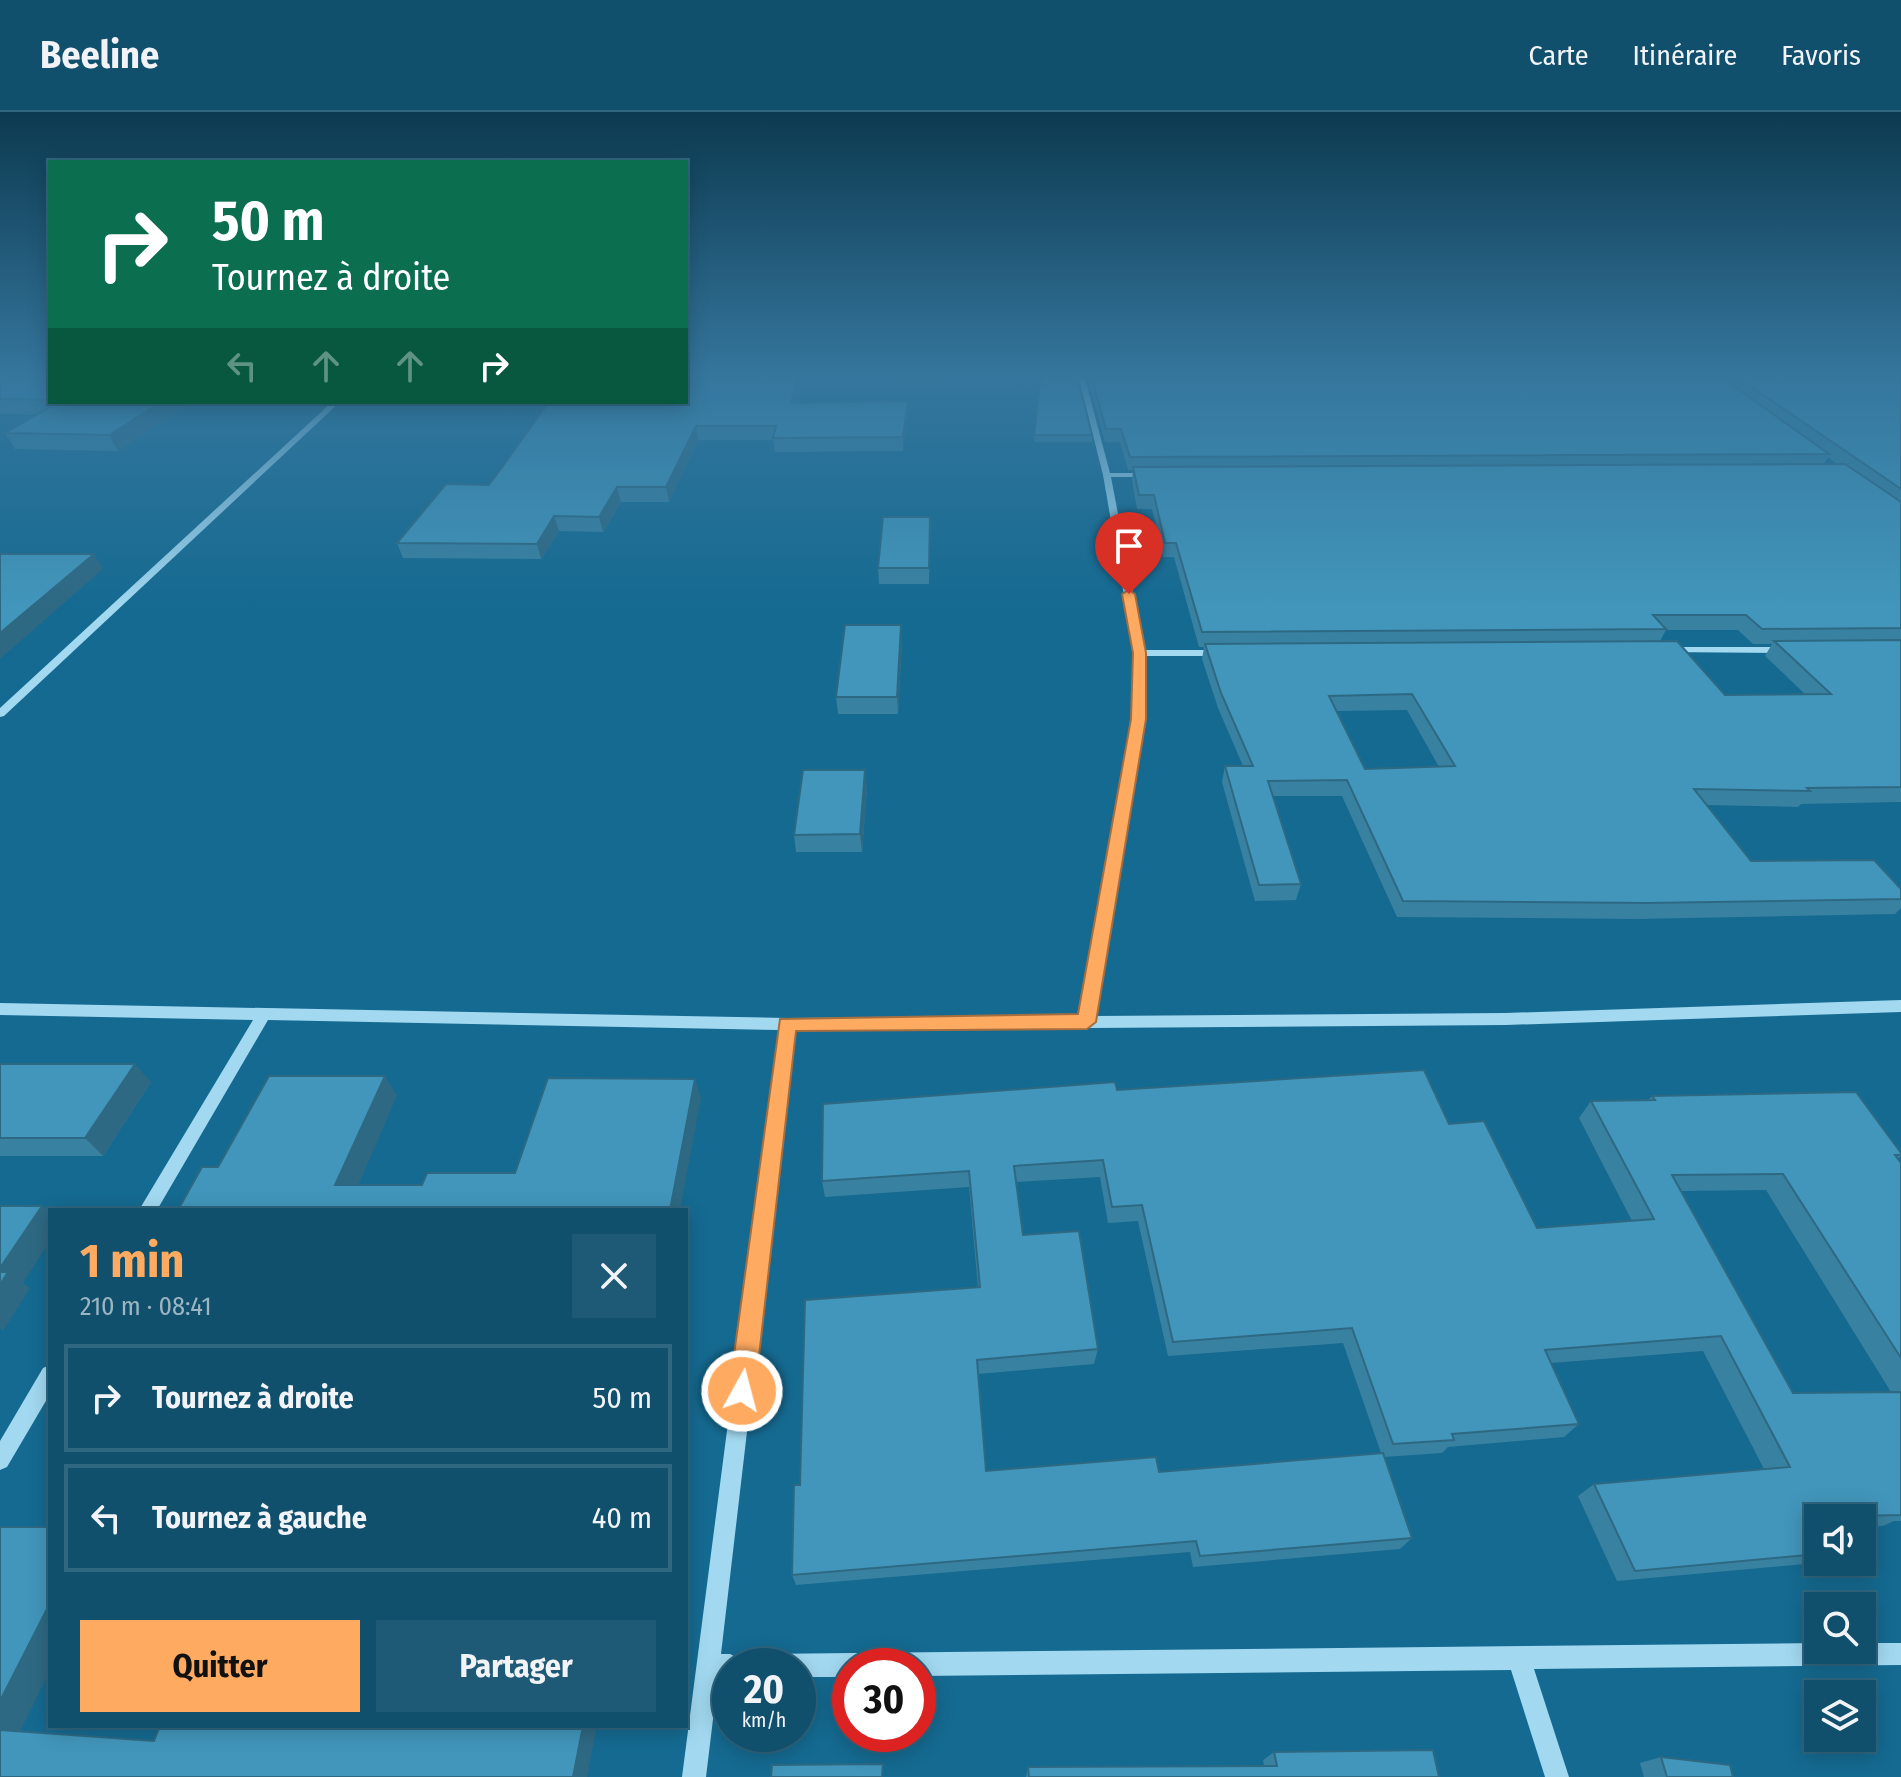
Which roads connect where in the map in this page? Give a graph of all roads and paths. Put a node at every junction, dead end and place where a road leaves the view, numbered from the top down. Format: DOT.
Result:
graph roads {
  1 [pos="281,453"];
  2 [pos="1101,453"];
  3 [pos="1107,475"];
  4 [pos="1155,475"];
  5 [pos="1806,650"];
  6 [pos="1663,651"];
  7 [pos="1139,653"];
  8 [pos="1235,653"];
  9 [pos="0,714"];
  10 [pos="1900,1007"];
  11 [pos="0,1009"];
  12 [pos="264,1014"];
  13 [pos="1087,1022"];
  14 [pos="787,1024"];
  15 [pos="149,1208"];
  16 [pos="48,1378"];
  17 [pos="0,1460"];
  18 [pos="721,1648"];
  19 [pos="1901,1654"];
  20 [pos="1519,1658"];
  21 [pos="816,1665"];
  22 [pos="712,1697"];
  23 [pos="694,1777"];
  24 [pos="1557,1777"];
  1 -- 9 [label="street"];
  2 -- 3 [label="street"];
  3 -- 4 [label="street"];
  3 -- 7 [label="street"];
  5 -- 6 [label="street"];
  7 -- 8 [label="street"];
  7 -- 13 [label="street"];
  10 -- 13 [label="street"];
  11 -- 12 [label="street"];
  12 -- 14 [label="street"];
  12 -- 15 [label="street"];
  13 -- 14 [label="street"];
  14 -- 18 [label="street"];
  16 -- 17 [label="street"];
  19 -- 20 [label="street"];
  20 -- 21 [label="street"];
  20 -- 24 [label="street"];
  22 -- 23 [label="street"];
}
